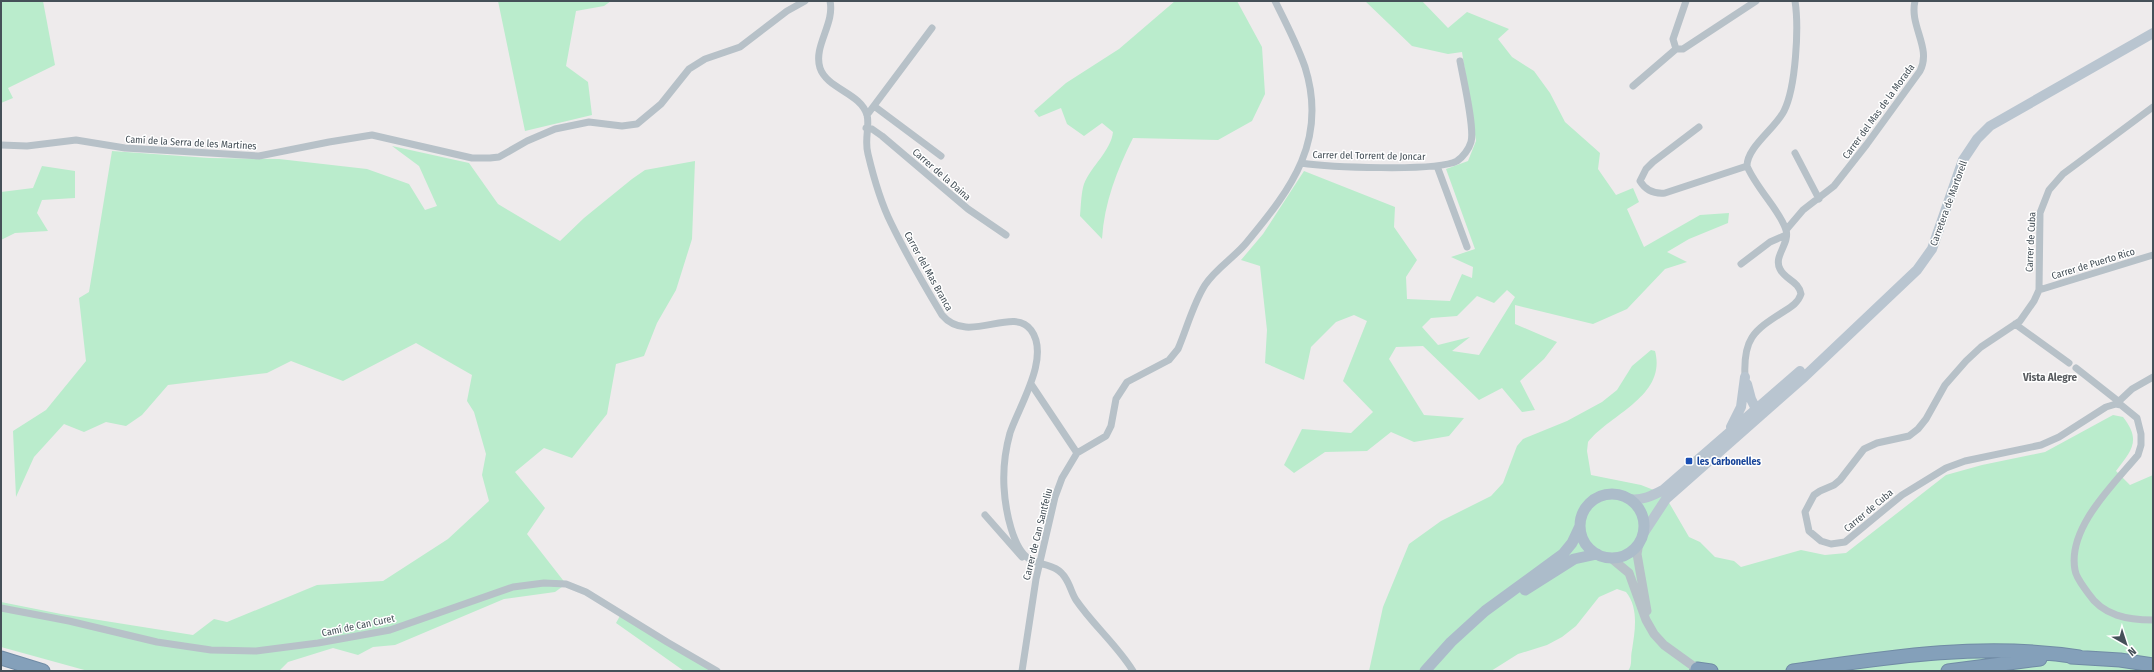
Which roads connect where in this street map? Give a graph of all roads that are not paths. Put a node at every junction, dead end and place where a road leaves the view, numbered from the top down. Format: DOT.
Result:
graph roads {
  1 [pos="805,1"];
  2 [pos="830,1"];
  3 [pos="1275,1"];
  4 [pos="1686,1"];
  5 [pos="1756,1"];
  6 [pos="1795,1"];
  7 [pos="1915,1"];
  8 [pos="932,28"];
  9 [pos="2153,33"];
  10 [pos="1676,49"];
  11 [pos="1460,61"];
  12 [pos="1633,86"];
  13 [pos="874,106"];
  14 [pos="2153,107"];
  15 [pos="867,115"];
  16 [pos="1699,127"];
  17 [pos="866,128"];
  18 [pos="1,145"];
  19 [pos="1795,153"];
  20 [pos="941,156"];
  21 [pos="1301,163"];
  22 [pos="1437,166"];
  23 [pos="1747,166"];
  24 [pos="1819,199"];
  25 [pos="1786,233"];
  26 [pos="1006,235"];
  27 [pos="1467,247"];
  28 [pos="2153,255"];
  29 [pos="1741,264"];
  30 [pos="2038,290"];
  31 [pos="2015,324"];
  32 [pos="1838,342"];
  33 [pos="2069,363"];
  34 [pos="2076,368"];
  35 [pos="1745,377"];
  36 [pos="2153,377"];
  37 [pos="1031,384"];
  38 [pos="1749,393"];
  39 [pos="1775,393"];
  40 [pos="2117,402"];
  41 [pos="1756,409"];
  42 [pos="1746,429"];
  43 [pos="1725,436"];
  44 [pos="1077,453"];
  45 [pos="1629,499"];
  46 [pos="985,515"];
  47 [pos="1580,526"];
  48 [pos="1641,538"];
  49 [pos="1597,554"];
  50 [pos="1028,558"];
  51 [pos="1611,558"];
  52 [pos="1041,562"];
  53 [pos="1,608"];
  54 [pos="1646,620"];
  55 [pos="2153,620"];
  56 [pos="2079,657"];
  57 [pos="1,658"];
  58 [pos="2153,665"];
  59 [pos="1698,670"];
  60 [pos="43,671"];
  61 [pos="717,671"];
  62 [pos="1022,671"];
  63 [pos="1133,671"];
  64 [pos="1425,671"];
  65 [pos="1434,671"];
  66 [pos="1711,671"];
  67 [pos="1793,671"];
  68 [pos="1948,671"];
  1 -- 18 [label="street, Camí de la Serra de les Martines"];
  2 -- 15 [label="street"];
  3 -- 21 [label="street, Carrer de Can Santfeliu"];
  4 -- 10 [label="street"];
  5 -- 10 [label="street"];
  6 -- 23 [label="street"];
  7 -- 24 [label="street, Carrer del Mas de la Morada"];
  8 -- 13 [label="street"];
  9 -- 32 [label="main road, Carretera de Martorell"];
  10 -- 12 [label="street"];
  11 -- 22 [label="street, Carrer del Torrent de Joncar"];
  13 -- 15 [label="street"];
  13 -- 20 [label="street"];
  14 -- 30 [label="street, Carrer de Cuba"];
  15 -- 17 [label="street, Carrer del Mas Branca"];
  16 -- 23 [label="street"];
  17 -- 26 [label="street, Carrer de la Daina"];
  17 -- 37 [label="street, Carrer del Mas Branca"];
  19 -- 24 [label="street"];
  21 -- 22 [label="street, Carrer del Torrent de Joncar"];
  21 -- 44 [label="street, Carrer de Can Santfeliu"];
  22 -- 27 [label="street, Carrer del Torrent de Joncar"];
  23 -- 25 [label="street"];
  24 -- 25 [label="street, Carrer del Mas de la Morada"];
  25 -- 29 [label="street"];
  25 -- 35 [label="street"];
  28 -- 30 [label="street, Carrer de Puerto Rico"];
  30 -- 31 [label="street, Carrer de Cuba"];
  31 -- 33 [label="street"];
  31 -- 40 [label="street, Carrer de Cuba"];
  32 -- 39 [label="main road, Carretera de Martorell"];
  32 -- 42 [label="main road, Carretera de Martorell"];
  34 -- 40 [label="street"];
  35 -- 38 [label="main road"];
  35 -- 43 [label="main road"];
  36 -- 40 [label="street, Carrer de Cuba"];
  37 -- 44 [label="street"];
  37 -- 50 [label="street, Carrer del Mas Branca"];
  38 -- 39 [label="main road"];
  38 -- 41 [label="main road"];
  39 -- 41 [label="main road, Carretera de Martorell"];
  40 -- 55 [label="street"];
  41 -- 42 [label="main road"];
  41 -- 43 [label="main road, Carretera de Martorell"];
  42 -- 48 [label="main road, Carretera de Martorell"];
  43 -- 45 [label="main road, Carretera de Martorell"];
  44 -- 52 [label="street, Carrer de Can Santfeliu"];
  45 -- 47 [label="main road"];
  45 -- 48 [label="main road"];
  46 -- 50 [label="street"];
  47 -- 49 [label="main road"];
  47 -- 64 [label="main road"];
  48 -- 51 [label="main road"];
  48 -- 54 [label="street"];
  49 -- 51 [label="main road"];
  49 -- 65 [label="main road"];
  50 -- 52 [label="street"];
  51 -- 54 [label="street"];
  52 -- 62 [label="street, Carrer de Can Santfeliu"];
  52 -- 63 [label="street"];
  53 -- 61 [label="street, Camí de Can Curet"];
  54 -- 59 [label="street"];
  56 -- 58 [label="highway"];
  56 -- 67 [label="highway"];
  56 -- 68 [label="highway"];
  57 -- 60 [label="highway"];
  59 -- 66 [label="highway"];
}
